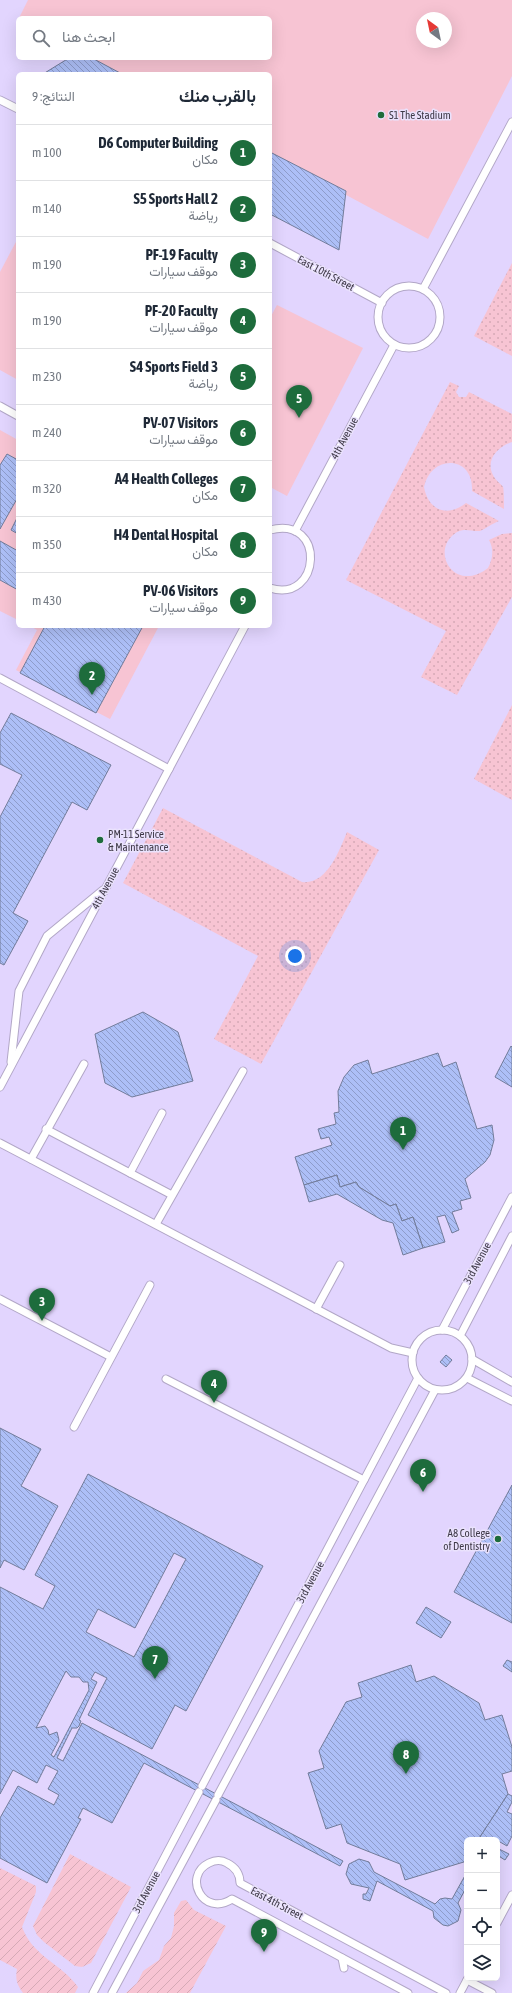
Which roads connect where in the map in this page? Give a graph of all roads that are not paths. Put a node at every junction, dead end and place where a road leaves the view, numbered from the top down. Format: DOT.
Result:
graph roads {
  1 [pos="0,100"];
  2 [pos="16,108"];
  3 [pos="512,122"];
  4 [pos="272,244"];
  5 [pos="423,289"];
  6 [pos="382,303"];
  7 [pos="394,345"];
  8 [pos="0,406"];
  9 [pos="16,415"];
  10 [pos="272,530"];
  11 [pos="295,531"];
  12 [pos="272,588"];
  13 [pos="243,628"];
  14 [pos="0,678"];
  15 [pos="169,769"];
  16 [pos="106,888"];
  17 [pos="84,1064"];
  18 [pos="11,1067"];
  19 [pos="243,1071"];
  20 [pos="0,1087"];
  21 [pos="162,1113"];
  22 [pos="46,1129"];
  23 [pos="0,1143"];
  24 [pos="31,1158"];
  25 [pos="130,1173"];
  26 [pos="172,1195"];
  27 [pos="512,1197"];
  28 [pos="156,1224"];
  29 [pos="512,1236"];
  30 [pos="340,1265"];
  31 [pos="150,1285"];
  32 [pos="0,1299"];
  33 [pos="316,1309"];
  34 [pos="442,1330"];
  35 [pos="460,1336"];
  36 [pos="413,1353"];
  37 [pos="111,1357"];
  38 [pos="472,1359"];
  39 [pos="418,1378"];
  40 [pos="467,1378"];
  41 [pos="166,1379"];
  42 [pos="512,1382"];
  43 [pos="435,1390"];
  44 [pos="512,1401"];
  45 [pos="74,1427"];
  46 [pos="364,1480"];
  47 [pos="512,1895"];
  48 [pos="500,1917"];
  49 [pos="342,1958"];
  50 [pos="344,1968"];
  51 [pos="466,1981"];
  52 [pos="471,1981"];
  53 [pos="92,1993"];
  54 [pos="112,1993"];
  55 [pos="408,1993"];
  56 [pos="446,1993"];
  57 [pos="460,1993"];
  58 [pos="492,1993"];
  1 -- 2 [label="lane"];
  3 -- 5 [label="lane"];
  4 -- 6 [label="lane, East 10th Street"];
  5 -- 6 [label="lane"];
  5 -- 7 [label="lane"];
  6 -- 7 [label="lane"];
  7 -- 11 [label="lane, 4th Avenue"];
  8 -- 9 [label="lane"];
  10 -- 11 [label="lane"];
  11 -- 12 [label="lane"];
  13 -- 15 [label="lane, 4th Avenue"];
  14 -- 15 [label="lane"];
  15 -- 16 [label="lane, 4th Avenue"];
  16 -- 18 [label="lane, 4th Avenue"];
  16 -- 18 [label="lane"];
  17 -- 22 [label="lane"];
  18 -- 20 [label="lane, 4th Avenue"];
  19 -- 26 [label="lane"];
  21 -- 25 [label="lane"];
  22 -- 24 [label="lane"];
  22 -- 25 [label="lane"];
  23 -- 24 [label="lane"];
  24 -- 28 [label="lane"];
  25 -- 26 [label="lane"];
  26 -- 28 [label="lane"];
  27 -- 34 [label="lane, 3rd Avenue"];
  28 -- 33 [label="lane"];
  29 -- 35 [label="lane, 3rd Avenue"];
  30 -- 33 [label="lane"];
  31 -- 37 [label="lane"];
  32 -- 37 [label="lane"];
  33 -- 36 [label="lane"];
  34 -- 35 [label="lane"];
  34 -- 36 [label="lane"];
  35 -- 38 [label="lane"];
  36 -- 39 [label="lane"];
  37 -- 45 [label="lane"];
  38 -- 40 [label="lane"];
  38 -- 42 [label="lane"];
  39 -- 43 [label="lane"];
  39 -- 46 [label="lane, 3rd Avenue"];
  40 -- 43 [label="lane"];
  40 -- 44 [label="lane"];
  41 -- 46 [label="lane"];
  43 -- 54 [label="lane, 3rd Avenue"];
  46 -- 53 [label="lane, 3rd Avenue"];
  47 -- 48 [label="lane"];
  49 -- 50 [label="lane"];
  49 -- 55 [label="lane, East 4th Street"];
  49 -- 56 [label="lane, East 4th Street"];
  51 -- 57 [label="lane"];
  52 -- 58 [label="lane"];
}
